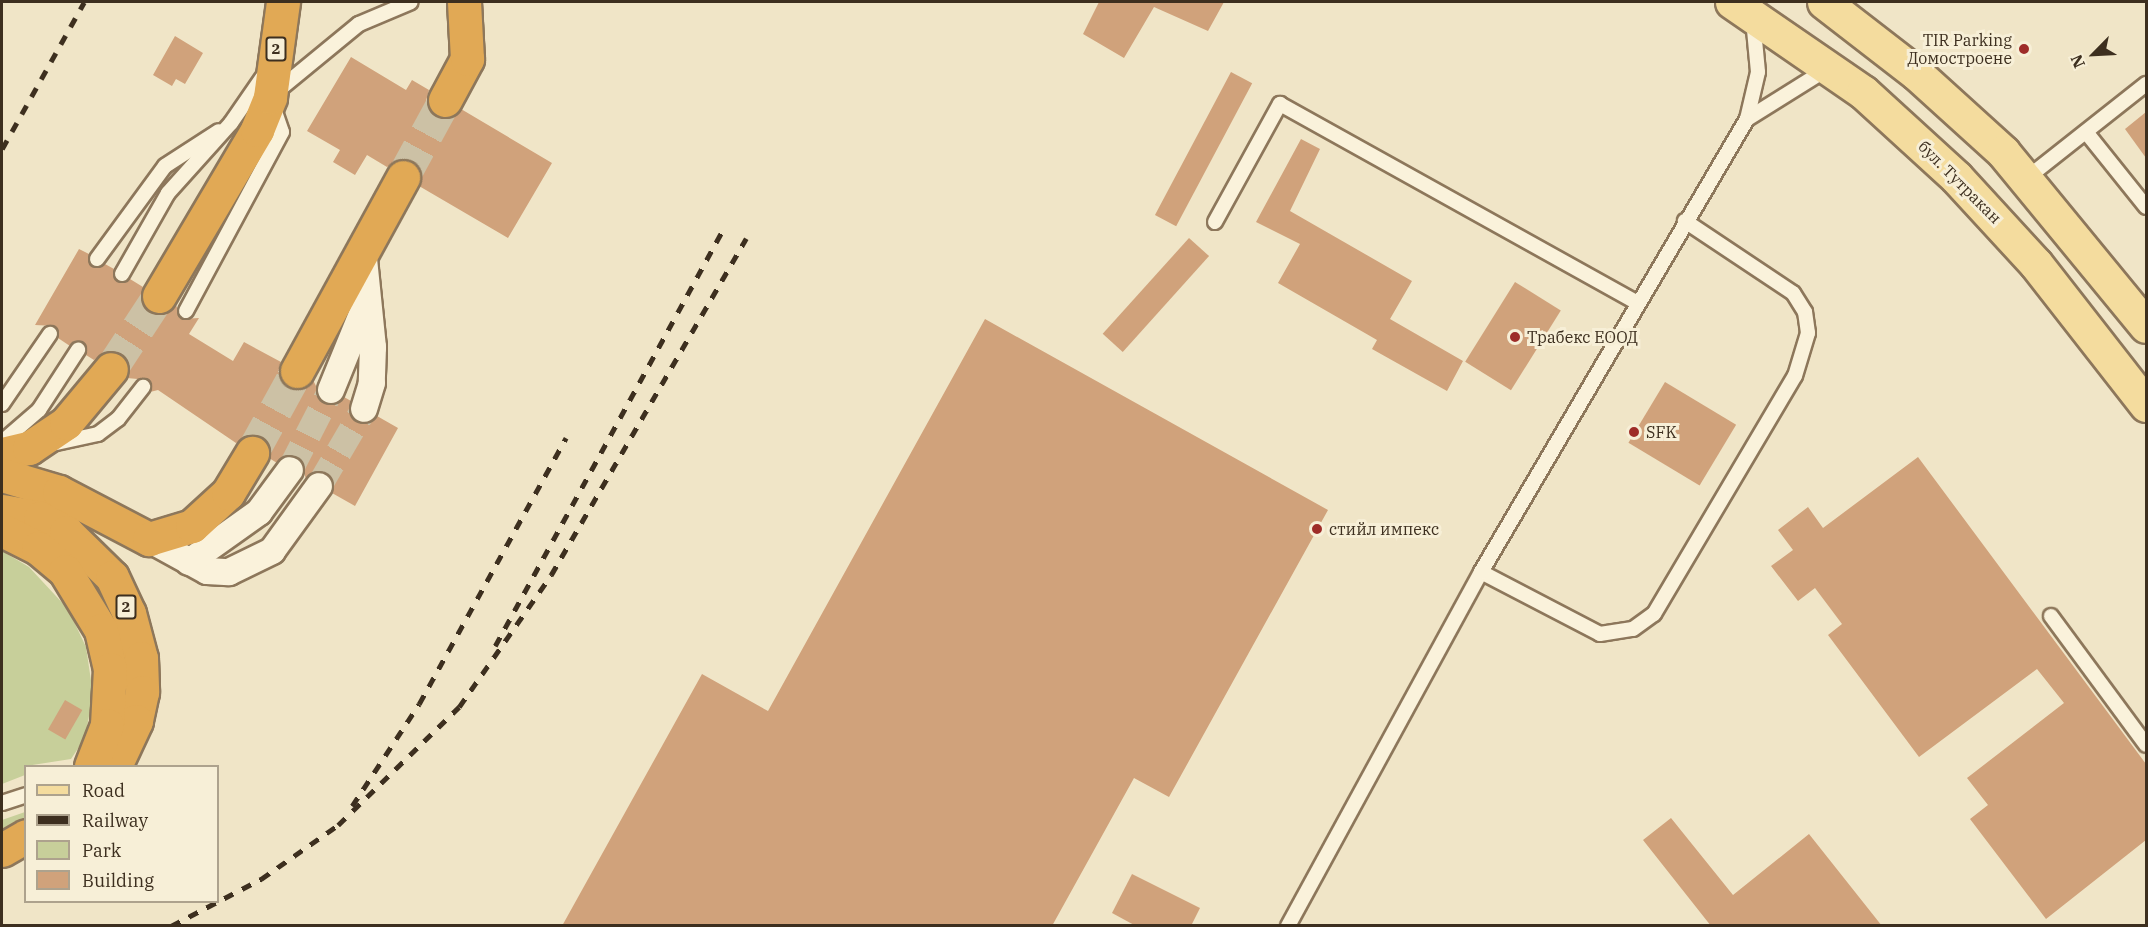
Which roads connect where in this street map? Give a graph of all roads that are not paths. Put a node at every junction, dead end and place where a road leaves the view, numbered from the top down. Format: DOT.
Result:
graph roads {
  1 [pos="283,2"];
  2 [pos="411,2"];
  3 [pos="464,2"];
  4 [pos="1824,2"];
  5 [pos="1742,7"];
  6 [pos="276,50"];
  7 [pos="1830,67"];
  8 [pos="2146,84"];
  9 [pos="270,97"];
  10 [pos="445,100"];
  11 [pos="1747,119"];
  12 [pos="231,123"];
  13 [pos="2086,132"];
  14 [pos="403,177"];
  15 [pos="2027,178"];
  16 [pos="2146,207"];
  17 [pos="1685,221"];
  18 [pos="1215,222"];
  19 [pos="363,248"];
  20 [pos="97,259"];
  21 [pos="122,274"];
  22 [pos="365,303"];
  23 [pos="1636,303"];
  24 [pos="173,304"];
  25 [pos="2146,326"];
  26 [pos="50,334"];
  27 [pos="78,350"];
  28 [pos="111,369"];
  29 [pos="297,371"];
  30 [pos="142,387"];
  31 [pos="331,390"];
  32 [pos="2,404"];
  33 [pos="2146,405"];
  34 [pos="364,409"];
  35 [pos="11,448"];
  36 [pos="252,453"];
  37 [pos="290,470"];
  38 [pos="2,475"];
  39 [pos="319,486"];
  40 [pos="2,511"];
  41 [pos="2,530"];
  42 [pos="149,539"];
  43 [pos="189,562"];
  44 [pos="1481,572"];
  45 [pos="2051,616"];
  46 [pos="2146,745"];
  47 [pos="91,765"];
  48 [pos="115,765"];
  49 [pos="24,796"];
  50 [pos="2,803"];
  51 [pos="24,837"];
  52 [pos="2,849"];
  53 [pos="24,852"];
  54 [pos="2,860"];
  55 [pos="1288,926"];
  1 -- 6 [label="highway, 2"];
  2 -- 9 [label="lane"];
  3 -- 10 [label="highway"];
  4 -- 15 [label="main road"];
  5 -- 7 [label="main road, бул. Тутракан"];
  5 -- 11 [label="lane"];
  6 -- 9 [label="highway, 2"];
  6 -- 12 [label="lane"];
  7 -- 11 [label="lane"];
  7 -- 33 [label="main road, бул. Тутракан"];
  8 -- 13 [label="lane"];
  9 -- 24 [label="highway, 2"];
  11 -- 17 [label="lane"];
  12 -- 20 [label="lane"];
  12 -- 21 [label="lane"];
  13 -- 15 [label="lane"];
  13 -- 16 [label="lane"];
  14 -- 19 [label="highway"];
  15 -- 25 [label="main road"];
  17 -- 23 [label="lane"];
  17 -- 44 [label="lane"];
  18 -- 23 [label="lane"];
  19 -- 22 [label="street"];
  19 -- 29 [label="highway"];
  22 -- 31 [label="street"];
  22 -- 34 [label="street"];
  23 -- 44 [label="lane"];
  26 -- 32 [label="lane"];
  27 -- 35 [label="lane"];
  28 -- 35 [label="highway"];
  30 -- 35 [label="lane"];
  36 -- 42 [label="highway"];
  37 -- 43 [label="street"];
  38 -- 42 [label="highway"];
  39 -- 43 [label="street"];
  40 -- 48 [label="highway, 2"];
  41 -- 47 [label="highway, 2"];
  42 -- 43 [label="street"];
  44 -- 55 [label="lane"];
  45 -- 46 [label="lane"];
  49 -- 50 [label="lane"];
  51 -- 52 [label="highway"];
  53 -- 54 [label="highway"];
}
